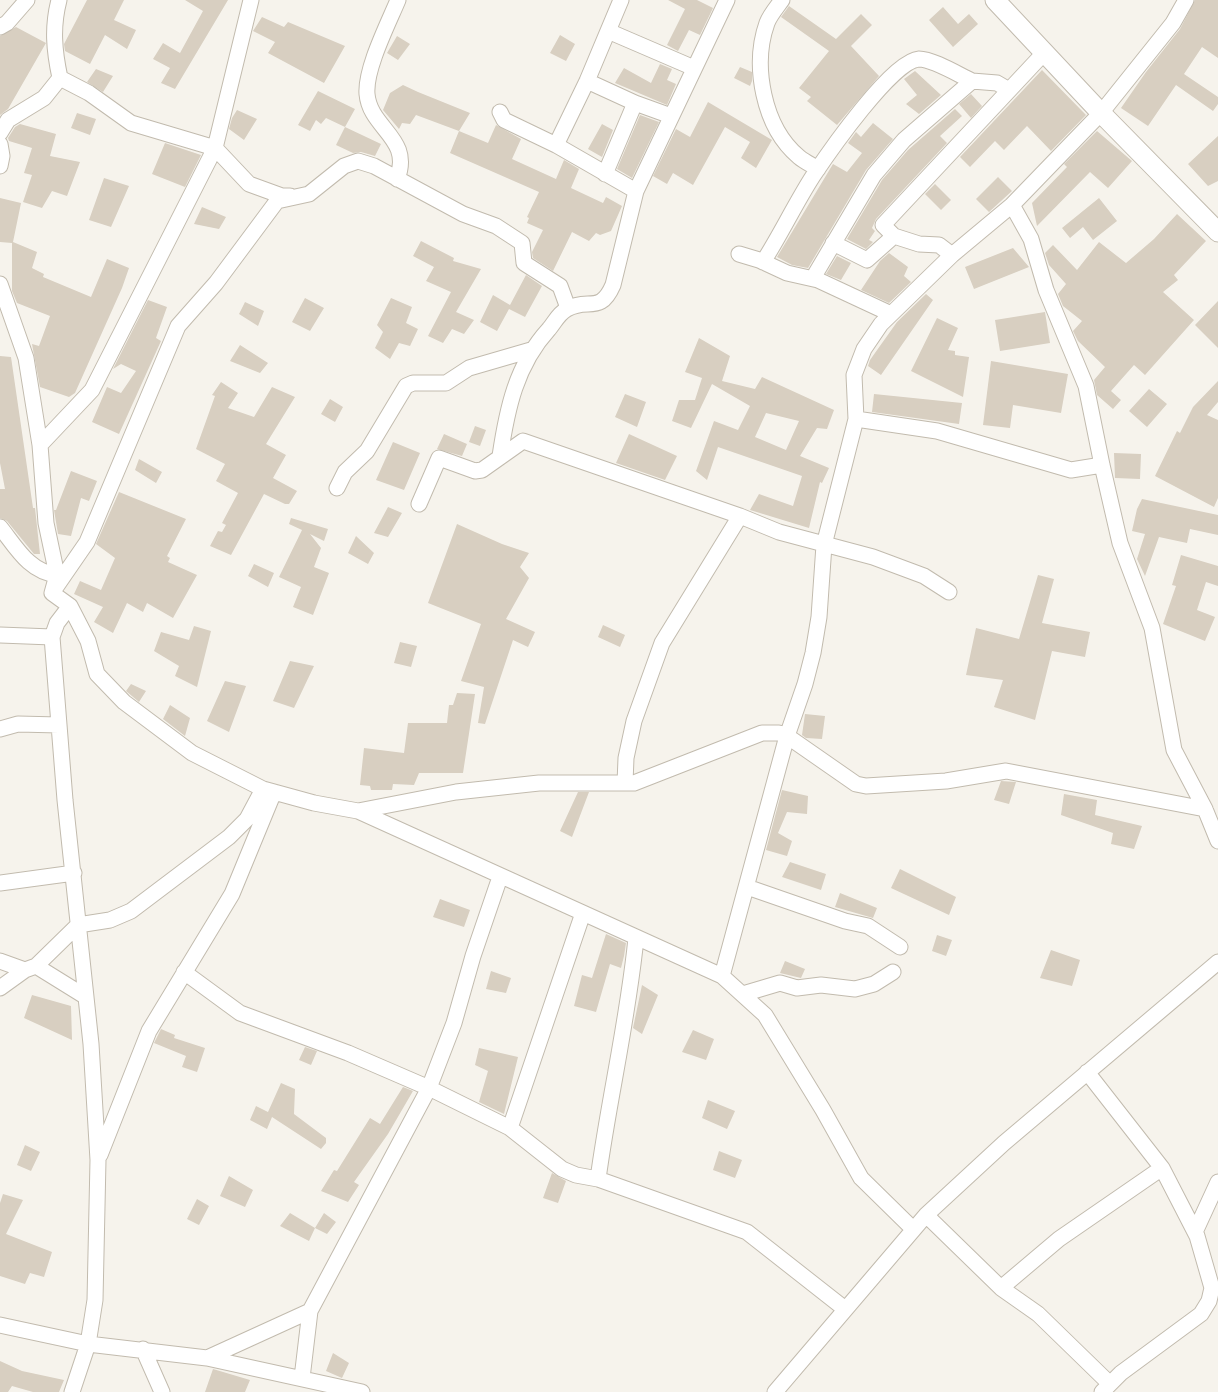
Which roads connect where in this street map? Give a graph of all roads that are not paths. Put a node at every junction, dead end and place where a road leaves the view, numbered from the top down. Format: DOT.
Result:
graph roads {
  1 [pos="27,0"];
  2 [pos="59,0"];
  3 [pos="251,0"];
  4 [pos="398,0"];
  5 [pos="621,0"];
  6 [pos="727,0"];
  7 [pos="782,0"];
  8 [pos="995,0"];
  9 [pos="1186,0"];
  10 [pos="0,27"];
  11 [pos="608,31"];
  12 [pos="1044,53"];
  13 [pos="694,68"];
  14 [pos="60,78"];
  15 [pos="587,81"];
  16 [pos="972,81"];
  17 [pos="1009,90"];
  18 [pos="635,103"];
  19 [pos="500,112"];
  20 [pos="1100,113"];
  21 [pos="671,116"];
  22 [pos="0,133"];
  23 [pos="0,144"];
  24 [pos="556,145"];
  25 [pos="214,148"];
  26 [pos="0,166"];
  27 [pos="818,169"];
  28 [pos="605,174"];
  29 [pos="397,179"];
  30 [pos="636,191"];
  31 [pos="309,194"];
  32 [pos="1012,206"];
  33 [pos="1216,227"];
  34 [pos="894,236"];
  35 [pos="833,243"];
  36 [pos="739,254"];
  37 [pos="952,255"];
  38 [pos="763,262"];
  39 [pos="813,278"];
  40 [pos="0,284"];
  41 [pos="568,308"];
  42 [pos="891,314"];
  43 [pos="531,350"];
  44 [pos="856,418"];
  45 [pos="40,445"];
  46 [pos="500,456"];
  47 [pos="1102,466"];
  48 [pos="338,488"];
  49 [pos="419,504"];
  50 [pos="740,516"];
  51 [pos="0,528"];
  52 [pos="824,545"];
  53 [pos="57,575"];
  54 [pos="52,592"];
  55 [pos="949,592"];
  56 [pos="70,606"];
  57 [pos="0,635"];
  58 [pos="52,637"];
  59 [pos="59,726"];
  60 [pos="0,728"];
  61 [pos="786,736"];
  62 [pos="625,783"];
  63 [pos="268,790"];
  64 [pos="1205,809"];
  65 [pos="358,811"];
  66 [pos="1218,841"];
  67 [pos="74,873"];
  68 [pos="500,877"];
  69 [pos="0,883"];
  70 [pos="747,887"];
  71 [pos="583,914"];
  72 [pos="78,925"];
  73 [pos="636,938"];
  74 [pos="900,947"];
  75 [pos="0,961"];
  76 [pos="31,968"];
  77 [pos="1216,969"];
  78 [pos="184,972"];
  79 [pos="893,972"];
  80 [pos="722,976"];
  81 [pos="0,988"];
  82 [pos="743,994"];
  83 [pos="86,996"];
  84 [pos="1087,1072"];
  85 [pos="429,1088"];
  86 [pos="510,1128"];
  87 [pos="98,1160"];
  88 [pos="1162,1168"];
  89 [pos="598,1179"];
  90 [pos="1218,1182"];
  91 [pos="926,1215"];
  92 [pos="913,1229"];
  93 [pos="1195,1232"];
  94 [pos="1001,1288"];
  95 [pos="844,1309"];
  96 [pos="310,1311"];
  97 [pos="0,1325"];
  98 [pos="88,1344"];
  99 [pos="143,1349"];
  100 [pos="207,1358"];
  101 [pos="302,1378"];
  102 [pos="1106,1388"];
  103 [pos="72,1392"];
  104 [pos="162,1392"];
  105 [pos="362,1392"];
  106 [pos="775,1392"];
  1 -- 10 [label="street"];
  2 -- 14 [label="street"];
  3 -- 25 [label="street"];
  4 -- 29 [label="street"];
  5 -- 11 [label="street"];
  6 -- 13 [label="street"];
  7 -- 27 [label="street"];
  8 -- 12 [label="street"];
  9 -- 20 [label="street"];
  11 -- 13 [label="street"];
  11 -- 15 [label="street"];
  12 -- 17 [label="street"];
  12 -- 20 [label="street"];
  13 -- 21 [label="street"];
  14 -- 22 [label="street"];
  14 -- 25 [label="street"];
  15 -- 18 [label="street"];
  15 -- 24 [label="street"];
  16 -- 17 [label="street"];
  16 -- 27 [label="street"];
  16 -- 35 [label="street"];
  17 -- 34 [label="street"];
  18 -- 21 [label="street"];
  18 -- 28 [label="street"];
  19 -- 24 [label="street"];
  20 -- 32 [label="street"];
  20 -- 33 [label="street"];
  21 -- 30 [label="street"];
  23 -- 26 [label="street"];
  24 -- 28 [label="street"];
  25 -- 31 [label="street"];
  25 -- 45 [label="street"];
  27 -- 38 [label="street"];
  28 -- 30 [label="street"];
  29 -- 31 [label="street"];
  29 -- 41 [label="street"];
  30 -- 41 [label="street"];
  31 -- 54 [label="street"];
  32 -- 37 [label="street"];
  32 -- 47 [label="street"];
  34 -- 35 [label="street"];
  34 -- 37 [label="street"];
  35 -- 39 [label="street"];
  36 -- 38 [label="street"];
  37 -- 42 [label="street"];
  38 -- 39 [label="street"];
  39 -- 42 [label="street"];
  40 -- 45 [label="street"];
  41 -- 43 [label="street"];
  42 -- 44 [label="street"];
  43 -- 46 [label="street"];
  43 -- 48 [label="street"];
  44 -- 47 [label="street"];
  44 -- 52 [label="street"];
  45 -- 53 [label="street"];
  46 -- 49 [label="street"];
  46 -- 50 [label="street"];
  47 -- 64 [label="street"];
  50 -- 52 [label="street"];
  50 -- 62 [label="street"];
  51 -- 53 [label="street"];
  52 -- 55 [label="street"];
  52 -- 61 [label="street"];
  53 -- 54 [label="street"];
  54 -- 56 [label="street"];
  56 -- 58 [label="street"];
  56 -- 63 [label="street"];
  57 -- 58 [label="street"];
  58 -- 59 [label="street"];
  59 -- 60 [label="street"];
  59 -- 67 [label="street"];
  61 -- 62 [label="street"];
  61 -- 64 [label="street"];
  61 -- 70 [label="street"];
  62 -- 65 [label="street"];
  63 -- 65 [label="street"];
  63 -- 72 [label="street"];
  63 -- 78 [label="street"];
  64 -- 66 [label="street"];
  65 -- 68 [label="street"];
  67 -- 69 [label="street"];
  67 -- 72 [label="street"];
  68 -- 71 [label="street"];
  68 -- 85 [label="street"];
  70 -- 74 [label="street"];
  70 -- 80 [label="street"];
  71 -- 73 [label="street"];
  71 -- 86 [label="street"];
  72 -- 76 [label="street"];
  72 -- 83 [label="street"];
  73 -- 80 [label="street"];
  73 -- 89 [label="street"];
  75 -- 76 [label="street"];
  76 -- 81 [label="street"];
  76 -- 83 [label="street"];
  77 -- 84 [label="street"];
  78 -- 85 [label="street"];
  78 -- 87 [label="street"];
  79 -- 82 [label="street"];
  80 -- 82 [label="street"];
  82 -- 92 [label="street"];
  83 -- 87 [label="street"];
  84 -- 88 [label="street"];
  84 -- 91 [label="street"];
  85 -- 86 [label="street"];
  85 -- 96 [label="street"];
  86 -- 89 [label="street"];
  87 -- 98 [label="street"];
  88 -- 93 [label="street"];
  88 -- 94 [label="street"];
  89 -- 95 [label="street"];
  90 -- 93 [label="street"];
  91 -- 92 [label="street"];
  91 -- 94 [label="street"];
  92 -- 95 [label="street"];
  93 -- 102 [label="street"];
  94 -- 102 [label="street"];
  95 -- 106 [label="street"];
  96 -- 100 [label="street"];
  96 -- 101 [label="street"];
  97 -- 98 [label="street"];
  98 -- 99 [label="street"];
  98 -- 103 [label="street"];
  99 -- 100 [label="street"];
  99 -- 104 [label="street"];
  100 -- 101 [label="street"];
  101 -- 105 [label="street"];
}
